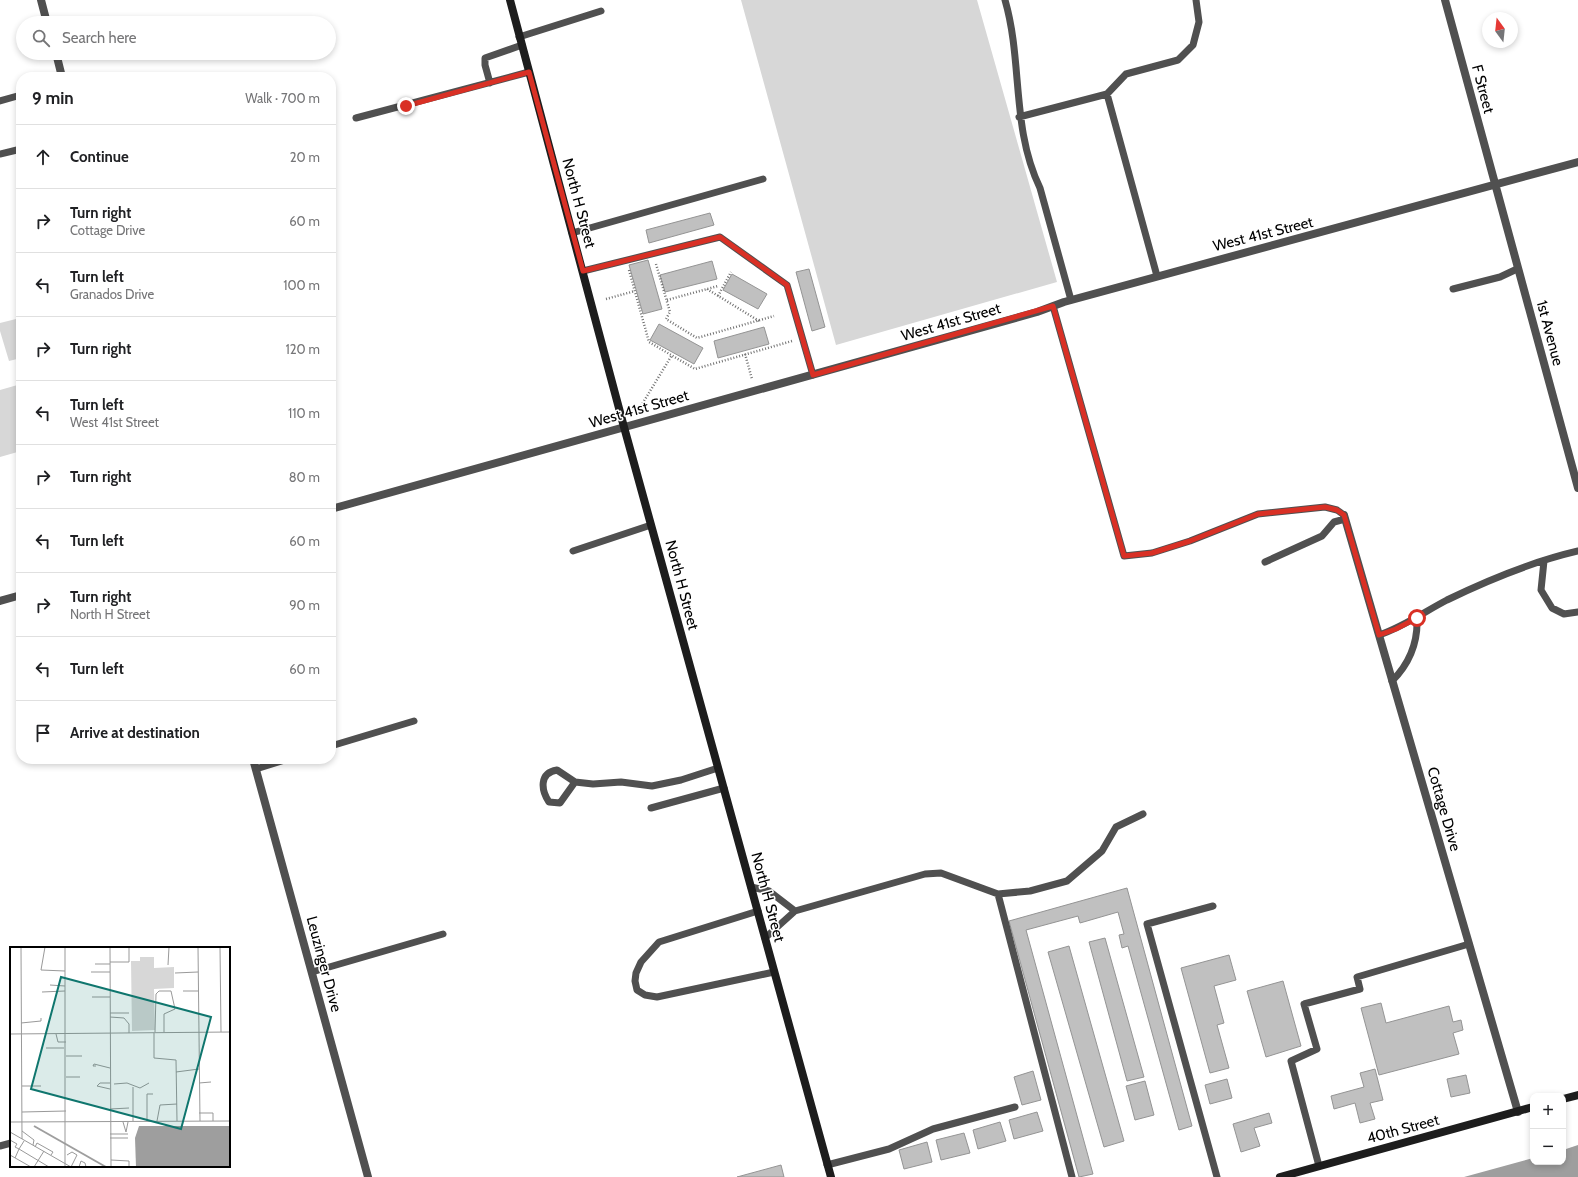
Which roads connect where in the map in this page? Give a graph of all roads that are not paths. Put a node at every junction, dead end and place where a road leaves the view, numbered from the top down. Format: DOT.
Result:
graph roads {
  1 [pos="41,0"];
  2 [pos="510,0"];
  3 [pos="1004,0"];
  4 [pos="1196,0"];
  5 [pos="1444,0"];
  6 [pos="601,11"];
  7 [pos="45,16"];
  8 [pos="519,37"];
  9 [pos="522,46"];
  10 [pos="58,60"];
  11 [pos="61,72"];
  12 [pos="529,72"];
  13 [pos="490,82"];
  14 [pos="1107,94"];
  15 [pos="16,96"];
  16 [pos="0,101"];
  17 [pos="1020,117"];
  18 [pos="356,118"];
  19 [pos="16,149"];
  20 [pos="0,154"];
  21 [pos="1578,162"];
  22 [pos="763,179"];
  23 [pos="1495,186"];
  24 [pos="572,233"];
  25 [pos="1517,269"];
  26 [pos="583,271"];
  27 [pos="1157,276"];
  28 [pos="1453,289"];
  29 [pos="1071,300"];
  30 [pos="1053,306"];
  31 [pos="813,375"];
  32 [pos="624,427"];
  33 [pos="1578,488"];
  34 [pos="336,508"];
  35 [pos="1344,517"];
  36 [pos="651,525"];
  37 [pos="573,551"];
  38 [pos="1578,551"];
  39 [pos="1544,561"];
  40 [pos="1265,562"];
  41 [pos="16,596"];
  42 [pos="0,601"];
  43 [pos="1578,612"];
  44 [pos="1417,618"];
  45 [pos="1379,635"];
  46 [pos="1392,681"];
  47 [pos="414,721"];
  48 [pos="336,744"];
  49 [pos="254,764"];
  50 [pos="272,764"];
  51 [pos="718,768"];
  52 [pos="256,769"];
  53 [pos="576,782"];
  54 [pos="724,788"];
  55 [pos="651,808"];
  56 [pos="1143,814"];
  57 [pos="751,887"];
  58 [pos="998,894"];
  59 [pos="1213,906"];
  60 [pos="758,911"];
  61 [pos="795,911"];
  62 [pos="444,934"];
  63 [pos="765,938"];
  64 [pos="1469,944"];
  65 [pos="312,972"];
  66 [pos="774,972"];
  67 [pos="1578,1095"];
  68 [pos="1566,1098"];
  69 [pos="1014,1107"];
  70 [pos="1530,1108"];
  71 [pos="1518,1112"];
  72 [pos="10,1143"];
  73 [pos="0,1146"];
  74 [pos="827,1165"];
  75 [pos="1319,1166"];
  76 [pos="368,1177"];
  77 [pos="831,1177"];
  78 [pos="1072,1177"];
  79 [pos="1217,1177"];
  80 [pos="1280,1177"];
  1 -- 7 [label="street"];
  2 -- 8 [label="street, North H Street"];
  3 -- 17 [label="lane"];
  4 -- 14 [label="lane"];
  5 -- 23 [label="street, F Street"];
  6 -- 8 [label="lane"];
  8 -- 9 [label="street, North H Street"];
  9 -- 12 [label="street, North H Street"];
  9 -- 13 [label="lane"];
  10 -- 11 [label="street"];
  12 -- 13 [label="lane"];
  12 -- 24 [label="street, North H Street"];
  13 -- 18 [label="lane"];
  14 -- 17 [label="lane"];
  14 -- 27 [label="lane"];
  15 -- 16 [label="lane"];
  17 -- 29 [label="lane"];
  19 -- 20 [label="lane"];
  21 -- 23 [label="street, West 41st Street"];
  22 -- 24 [label="lane"];
  23 -- 25 [label="street, 1st Avenue"];
  23 -- 27 [label="street, West 41st Street"];
  24 -- 26 [label="street, North H Street"];
  25 -- 28 [label="lane"];
  25 -- 33 [label="street, 1st Avenue"];
  26 -- 31 [label="lane"];
  26 -- 32 [label="street, North H Street"];
  27 -- 29 [label="street, West 41st Street"];
  29 -- 30 [label="street, West 41st Street"];
  30 -- 31 [label="street, West 41st Street"];
  30 -- 35 [label="lane"];
  31 -- 32 [label="street, West 41st Street"];
  32 -- 34 [label="street, West 41st Street"];
  32 -- 36 [label="street, North H Street"];
  35 -- 40 [label="lane"];
  35 -- 45 [label="street, Cottage Drive"];
  36 -- 37 [label="lane"];
  36 -- 51 [label="street, North H Street"];
  38 -- 39 [label="lane"];
  39 -- 43 [label="lane"];
  39 -- 44 [label="lane"];
  41 -- 42 [label="street"];
  44 -- 45 [label="lane"];
  44 -- 46 [label="lane"];
  45 -- 46 [label="street, Cottage Drive"];
  46 -- 64 [label="street, Cottage Drive"];
  47 -- 48 [label="lane"];
  49 -- 52 [label="street, Leuzinger Drive"];
  50 -- 52 [label="lane"];
  51 -- 53 [label="lane"];
  51 -- 54 [label="street, North H Street"];
  52 -- 65 [label="street, Leuzinger Drive"];
  53 -- 53 [label="lane"];
  54 -- 55 [label="lane"];
  54 -- 57 [label="street, North H Street"];
  56 -- 58 [label="lane"];
  57 -- 60 [label="street, North H Street"];
  57 -- 61 [label="lane"];
  58 -- 61 [label="lane"];
  58 -- 78 [label="lane"];
  59 -- 79 [label="lane"];
  60 -- 63 [label="street, North H Street"];
  60 -- 66 [label="lane"];
  61 -- 63 [label="lane"];
  62 -- 65 [label="lane"];
  63 -- 66 [label="street, North H Street"];
  64 -- 71 [label="street, Cottage Drive"];
  64 -- 75 [label="lane"];
  65 -- 76 [label="street, Leuzinger Drive"];
  66 -- 74 [label="street, North H Street"];
  67 -- 68 [label="street"];
  69 -- 74 [label="lane"];
  70 -- 71 [label="street, 40th Street"];
  71 -- 75 [label="street, 40th Street"];
  72 -- 73 [label="lane"];
  74 -- 77 [label="street, North H Street"];
  75 -- 80 [label="street, 40th Street"];
}
